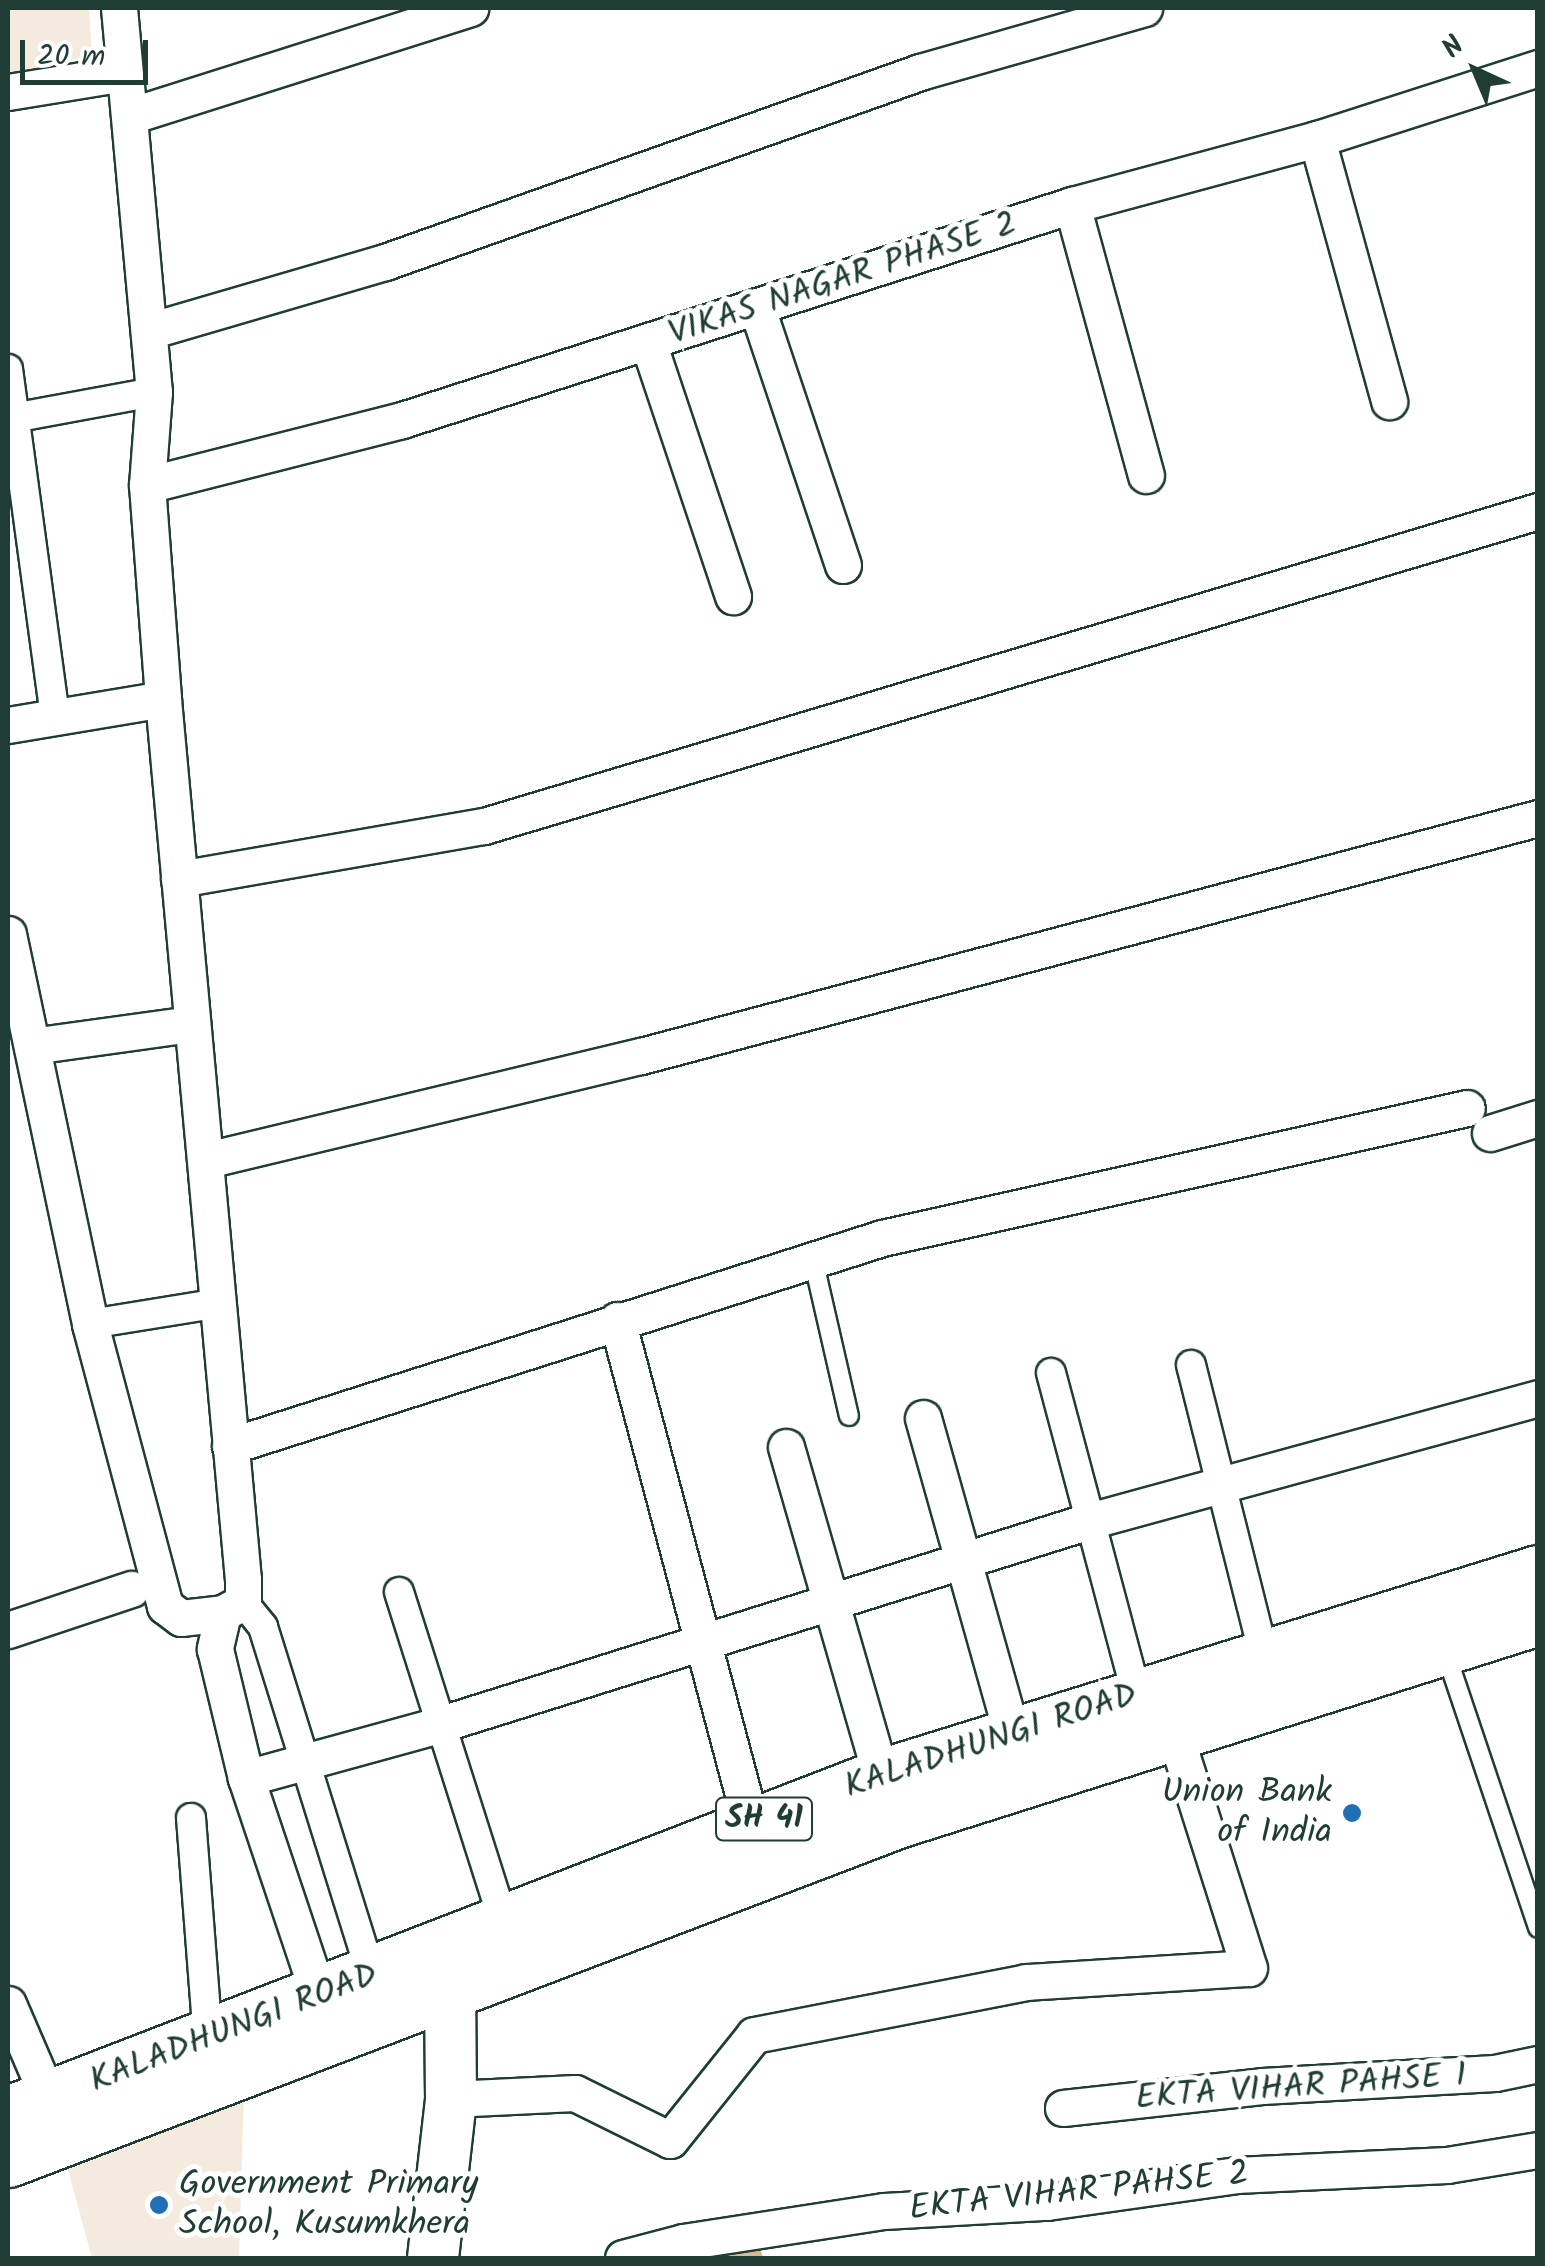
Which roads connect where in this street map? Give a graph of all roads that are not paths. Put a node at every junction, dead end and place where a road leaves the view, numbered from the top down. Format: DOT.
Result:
graph roads {
  1 [pos="119,8"];
  2 [pos="470,8"];
  3 [pos="1144,8"];
  4 [pos="1538,68"];
  5 [pos="124,73"];
  6 [pos="8,92"];
  7 [pos="133,115"];
  8 [pos="1317,138"];
  9 [pos="1072,205"];
  10 [pos="756,308"];
  11 [pos="148,331"];
  12 [pos="650,344"];
  13 [pos="8,368"];
  14 [pos="154,392"];
  15 [pos="1389,401"];
  16 [pos="10,418"];
  17 [pos="1146,476"];
  18 [pos="147,485"];
  19 [pos="1538,511"];
  20 [pos="844,565"];
  21 [pos="733,596"];
  22 [pos="163,698"];
  23 [pos="55,718"];
  24 [pos="8,726"];
  25 [pos="1538,818"];
  26 [pos="179,879"];
  27 [pos="8,934"];
  28 [pos="191,1024"];
  29 [pos="32,1046"];
  30 [pos="1538,1118"];
  31 [pos="208,1160"];
  32 [pos="813,1259"];
  33 [pos="219,1304"];
  34 [pos="618,1320"];
  35 [pos="90,1324"];
  36 [pos="1191,1365"];
  37 [pos="1051,1374"];
  38 [pos="1538,1398"];
  39 [pos="849,1416"];
  40 [pos="923,1418"];
  41 [pos="230,1446"];
  42 [pos="786,1447"];
  43 [pos="1221,1488"];
  44 [pos="1090,1521"];
  45 [pos="961,1562"];
  46 [pos="1538,1573"];
  47 [pos="131,1589"];
  48 [pos="398,1592"];
  49 [pos="831,1603"];
  50 [pos="233,1607"];
  51 [pos="1538,1617"];
  52 [pos="8,1630"];
  53 [pos="703,1643"];
  54 [pos="1443,1644"];
  55 [pos="1264,1656"];
  56 [pos="1155,1712"];
  57 [pos="438,1725"];
  58 [pos="1012,1734"];
  59 [pos="304,1762"];
  60 [pos="881,1777"];
  61 [pos="246,1778"];
  62 [pos="192,1818"];
  63 [pos="750,1824"];
  64 [pos="504,1924"];
  65 [pos="1538,1928"];
  66 [pos="446,1969"];
  67 [pos="372,1976"];
  68 [pos="8,2004"];
  69 [pos="326,2016"];
  70 [pos="208,2038"];
  71 [pos="1538,2064"];
  72 [pos="451,2099"];
  73 [pos="1063,2108"];
  74 [pos="40,2117"];
  75 [pos="1538,2150"];
  76 [pos="8,2159"];
  77 [pos="433,2258"];
  78 [pos="624,2258"];
  1 -- 5 [label="street"];
  2 -- 7 [label="street"];
  3 -- 11 [label="street"];
  4 -- 8 [label="street, VIKAS NAGAR PHASE 2"];
  5 -- 6 [label="street"];
  5 -- 7 [label="street"];
  7 -- 11 [label="street"];
  8 -- 9 [label="street, VIKAS NAGAR PHASE 2"];
  8 -- 15 [label="street"];
  9 -- 10 [label="street, VIKAS NAGAR PHASE 2"];
  9 -- 17 [label="street"];
  10 -- 12 [label="street, VIKAS NAGAR PHASE 2"];
  10 -- 20 [label="street"];
  11 -- 14 [label="street"];
  12 -- 18 [label="street, VIKAS NAGAR PHASE 2"];
  12 -- 21 [label="street"];
  13 -- 16 [label="street"];
  14 -- 16 [label="street"];
  14 -- 18 [label="street"];
  16 -- 23 [label="street"];
  18 -- 22 [label="street"];
  19 -- 26 [label="street"];
  22 -- 23 [label="street"];
  22 -- 26 [label="street"];
  23 -- 24 [label="street"];
  25 -- 31 [label="street"];
  26 -- 28 [label="street"];
  27 -- 29 [label="street"];
  28 -- 29 [label="street"];
  28 -- 31 [label="street"];
  29 -- 35 [label="street"];
  30 -- 32 [label="street"];
  31 -- 33 [label="street"];
  32 -- 34 [label="street"];
  32 -- 39 [label="lane"];
  33 -- 35 [label="street"];
  33 -- 41 [label="street"];
  34 -- 41 [label="street"];
  34 -- 53 [label="street"];
  35 -- 50 [label="street"];
  36 -- 43 [label="street"];
  37 -- 44 [label="street"];
  38 -- 43 [label="street"];
  40 -- 45 [label="street"];
  41 -- 50 [label="street"];
  42 -- 49 [label="street"];
  43 -- 44 [label="street"];
  43 -- 55 [label="street"];
  44 -- 45 [label="street"];
  44 -- 56 [label="street"];
  45 -- 49 [label="street"];
  45 -- 58 [label="street"];
  46 -- 55 [label="main road, KALADHUNGI ROAD / SH 41"];
  47 -- 52 [label="street"];
  48 -- 57 [label="street"];
  49 -- 53 [label="street"];
  49 -- 60 [label="street"];
  50 -- 59 [label="street"];
  50 -- 61 [label="street"];
  51 -- 54 [label="main road, KALADHUNGI ROAD / SH 41"];
  53 -- 57 [label="street"];
  53 -- 63 [label="street"];
  54 -- 56 [label="main road, KALADHUNGI ROAD / SH 41"];
  54 -- 65 [label="lane"];
  55 -- 56 [label="main road, KALADHUNGI ROAD / SH 41"];
  56 -- 58 [label="main road, KALADHUNGI ROAD / SH 41"];
  56 -- 66 [label="main road, KALADHUNGI ROAD / SH 41"];
  56 -- 72 [label="street"];
  57 -- 59 [label="street"];
  57 -- 64 [label="street"];
  58 -- 60 [label="main road, KALADHUNGI ROAD / SH 41"];
  59 -- 61 [label="street"];
  59 -- 67 [label="street"];
  60 -- 63 [label="main road, KALADHUNGI ROAD / SH 41"];
  61 -- 69 [label="street"];
  62 -- 70 [label="street"];
  63 -- 64 [label="main road, KALADHUNGI ROAD / SH 41"];
  64 -- 66 [label="main road, KALADHUNGI ROAD / SH 41"];
  66 -- 67 [label="main road, KALADHUNGI ROAD / SH 41"];
  66 -- 69 [label="main road, KALADHUNGI ROAD / SH 41"];
  66 -- 72 [label="main road"];
  67 -- 69 [label="main road, KALADHUNGI ROAD / SH 41"];
  68 -- 74 [label="street"];
  69 -- 70 [label="main road, KALADHUNGI ROAD / SH 41"];
  69 -- 74 [label="main road, KALADHUNGI ROAD / SH 41"];
  70 -- 74 [label="main road, KALADHUNGI ROAD / SH 41"];
  71 -- 73 [label="street, EKTA VIHAR PAHSE 1"];
  72 -- 77 [label="main road"];
  74 -- 76 [label="main road, KALADHUNGI ROAD / SH 41"];
  75 -- 78 [label="street, EKTA VIHAR PAHSE 2"];
}
